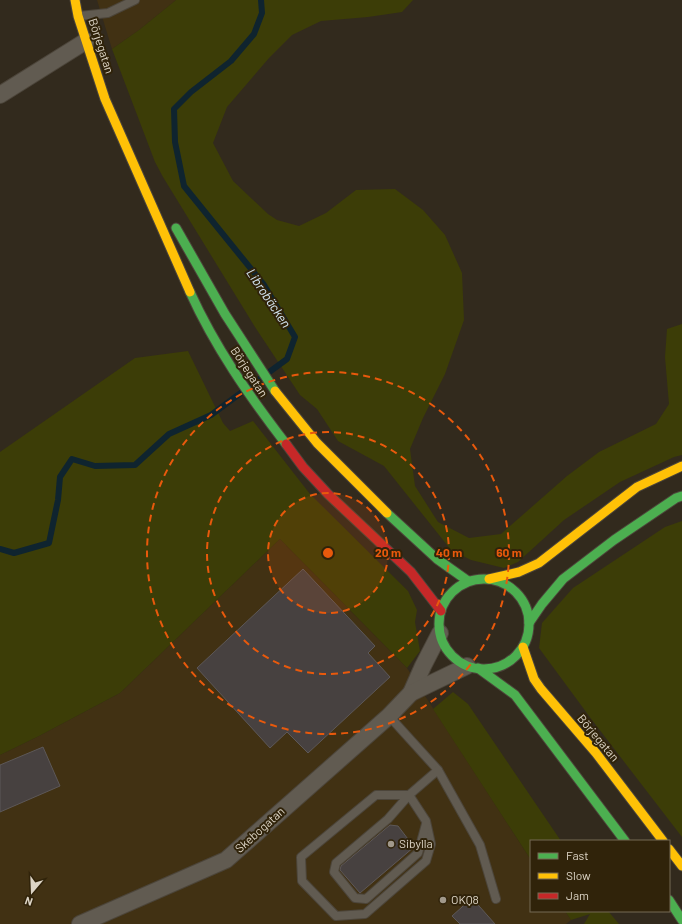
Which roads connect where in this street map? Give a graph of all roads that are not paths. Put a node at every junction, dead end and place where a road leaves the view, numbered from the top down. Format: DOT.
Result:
graph roads {
  1 [pos="75,0"];
  2 [pos="135,0"];
  3 [pos="78,16"];
  4 [pos="86,41"];
  5 [pos="0,95"];
  6 [pos="105,99"];
  7 [pos="154,188"];
  8 [pos="173,222"];
  9 [pos="682,466"];
  10 [pos="682,496"];
  11 [pos="489,579"];
  12 [pos="468,581"];
  13 [pos="441,611"];
  14 [pos="529,622"];
  15 [pos="440,633"];
  16 [pos="523,647"];
  17 [pos="473,667"];
  18 [pos="412,694"];
  19 [pos="389,716"];
  20 [pos="438,770"];
  21 [pos="409,795"];
  22 [pos="426,821"];
  23 [pos="624,840"];
  24 [pos="662,840"];
  25 [pos="670,850"];
  26 [pos="682,866"];
  27 [pos="496,899"];
  28 [pos="670,902"];
  29 [pos="682,920"];
  30 [pos="80,924"];
  1 -- 3 [label="street, Börjegatan"];
  2 -- 3 [label="lane"];
  3 -- 4 [label="street, Börjegatan"];
  4 -- 5 [label="street"];
  4 -- 6 [label="street, Börjegatan"];
  6 -- 7 [label="street, Börjegatan"];
  6 -- 13 [label="street, Börjegatan"];
  8 -- 12 [label="street, Börjegatan"];
  9 -- 11 [label="street"];
  10 -- 14 [label="street"];
  11 -- 12 [label="street"];
  11 -- 14 [label="street"];
  12 -- 13 [label="street"];
  13 -- 15 [label="street"];
  14 -- 16 [label="street"];
  15 -- 17 [label="street"];
  15 -- 18 [label="street, Skebogatan"];
  16 -- 17 [label="street"];
  16 -- 24 [label="street, Börjegatan"];
  17 -- 18 [label="street, Skebogatan"];
  17 -- 23 [label="street"];
  18 -- 19 [label="street, Skebogatan"];
  19 -- 20 [label="lane"];
  19 -- 30 [label="street, Skebogatan"];
  20 -- 21 [label="lane"];
  20 -- 27 [label="lane"];
  21 -- 22 [label="lane"];
  21 -- 22 [label="lane"];
  21 -- 22 [label="lane"];
  25 -- 26 [label="street"];
  28 -- 29 [label="street"];
}
